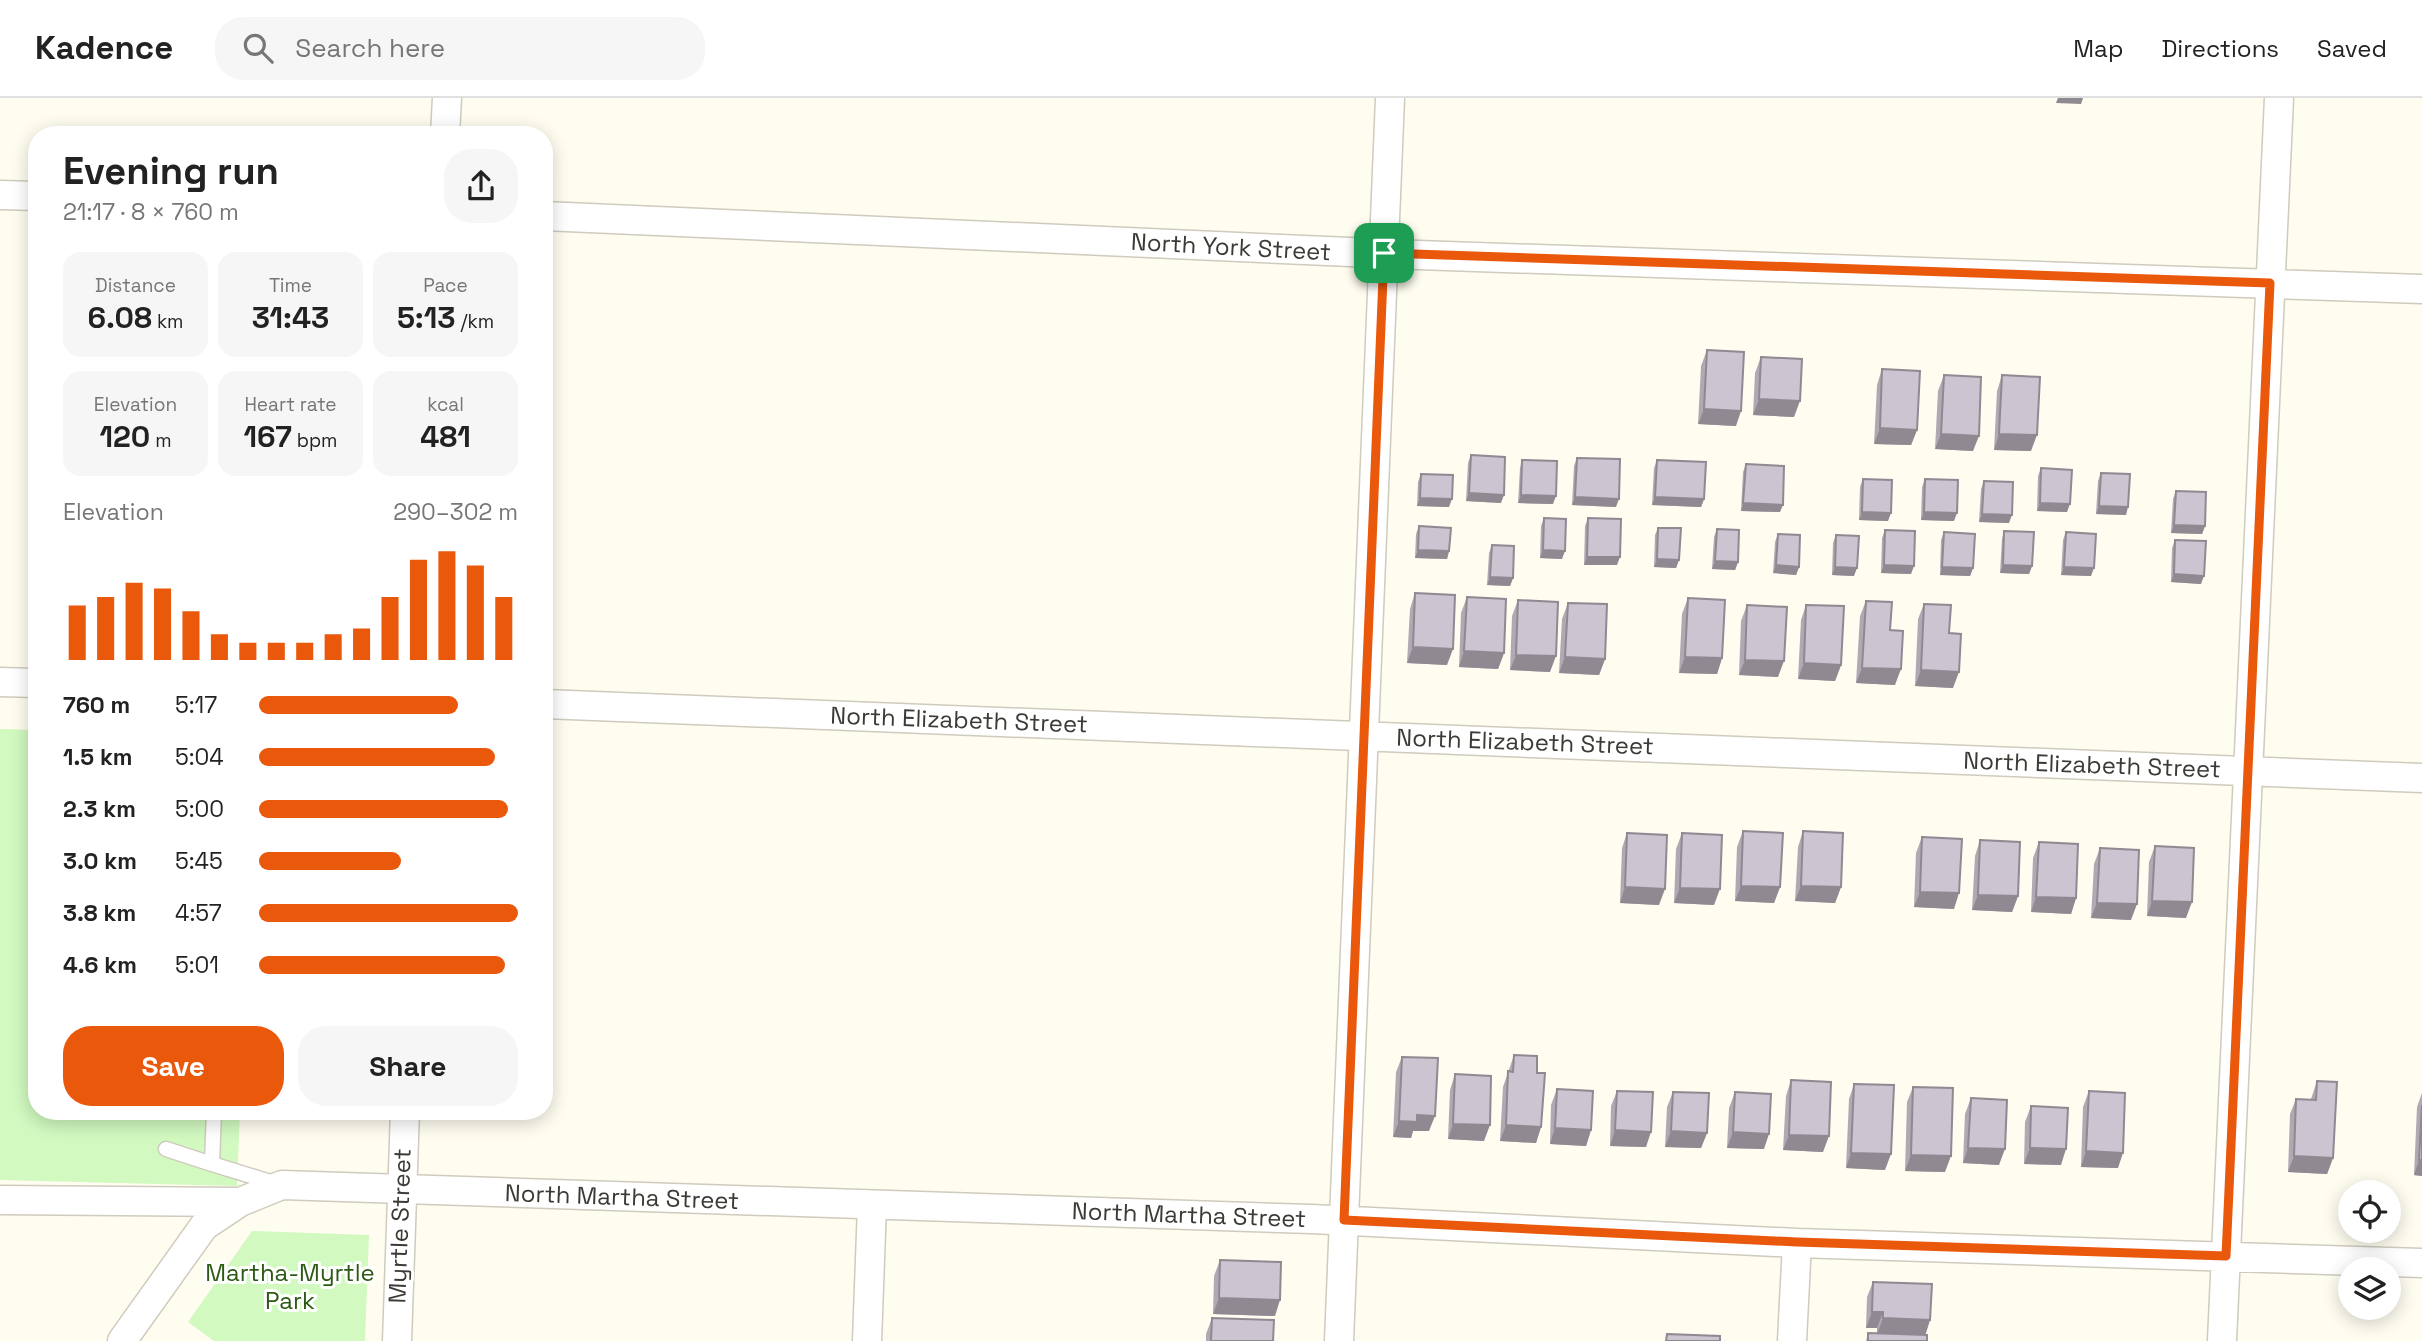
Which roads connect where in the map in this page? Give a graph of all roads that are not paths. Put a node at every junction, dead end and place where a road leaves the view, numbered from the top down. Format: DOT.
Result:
graph roads {
  1 [pos="447,98"];
  2 [pos="1390,98"];
  3 [pos="2279,98"];
  4 [pos="445,126"];
  5 [pos="0,195"];
  6 [pos="28,196"];
  7 [pos="553,216"];
  8 [pos="1384,253"];
  9 [pos="2270,283"];
  10 [pos="2422,289"];
  11 [pos="0,682"];
  12 [pos="28,683"];
  13 [pos="553,704"];
  14 [pos="1363,736"];
  15 [pos="2248,771"];
  16 [pos="2422,778"];
  17 [pos="214,1120"];
  18 [pos="405,1120"];
  19 [pos="166,1149"];
  20 [pos="212,1164"];
  21 [pos="282,1185"];
  22 [pos="401,1189"];
  23 [pos="0,1200"];
  24 [pos="240,1202"];
  25 [pos="872,1205"];
  26 [pos="1344,1220"];
  27 [pos="1797,1242"];
  28 [pos="2226,1256"];
  29 [pos="2422,1263"];
  30 [pos="122,1341"];
  31 [pos="397,1341"];
  32 [pos="867,1341"];
  33 [pos="1339,1341"];
  34 [pos="1792,1341"];
  35 [pos="2222,1341"];
  1 -- 4 [label="street"];
  2 -- 8 [label="street"];
  3 -- 9 [label="street"];
  5 -- 6 [label="street"];
  7 -- 8 [label="street, North York Street"];
  8 -- 9 [label="street, North York Street"];
  8 -- 14 [label="street"];
  9 -- 10 [label="street, North York Street"];
  9 -- 15 [label="street"];
  11 -- 12 [label="street"];
  13 -- 14 [label="street, North Elizabeth Street"];
  14 -- 15 [label="street, North Elizabeth Street"];
  14 -- 26 [label="street"];
  15 -- 16 [label="street, North Elizabeth Street"];
  15 -- 28 [label="street"];
  17 -- 20 [label="lane"];
  18 -- 22 [label="street, Myrtle Street"];
  19 -- 20 [label="lane"];
  20 -- 21 [label="lane"];
  21 -- 22 [label="street, North Martha Street"];
  21 -- 24 [label="street, North Martha Street"];
  22 -- 25 [label="street, North Martha Street"];
  22 -- 31 [label="street, Myrtle Street"];
  23 -- 24 [label="street, North Martha Street"];
  24 -- 30 [label="street"];
  25 -- 26 [label="street, North Martha Street"];
  25 -- 32 [label="street"];
  26 -- 27 [label="street, North Martha Street"];
  26 -- 33 [label="street"];
  27 -- 28 [label="street, North Martha Street"];
  27 -- 34 [label="street"];
  28 -- 29 [label="street, North Martha Street"];
  28 -- 35 [label="street"];
}
